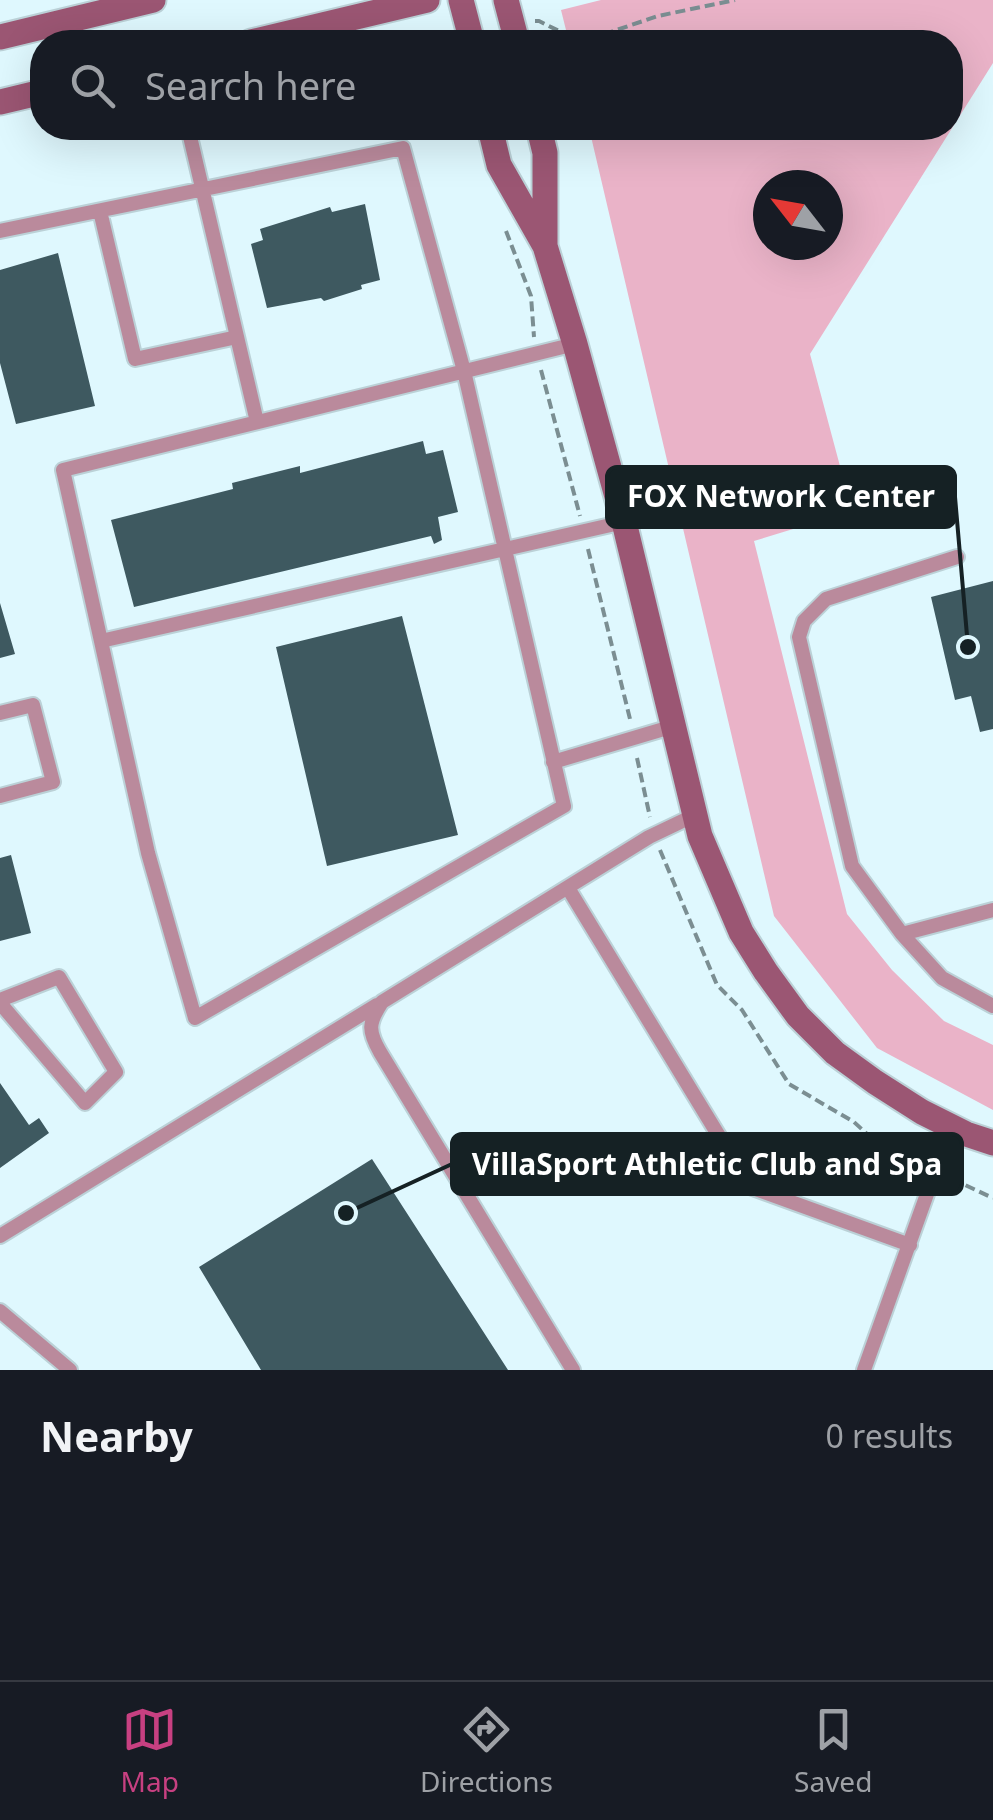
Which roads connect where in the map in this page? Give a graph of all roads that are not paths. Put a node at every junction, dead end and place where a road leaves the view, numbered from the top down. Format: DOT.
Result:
graph roads {
  1 [pos="153,0"];
  2 [pos="427,0"];
  3 [pos="461,0"];
  4 [pos="506,0"];
  5 [pos="301,30"];
  6 [pos="469,30"];
  7 [pos="514,30"];
  8 [pos="0,37"];
  9 [pos="30,95"];
  10 [pos="0,102"];
  11 [pos="191,140"];
  12 [pos="493,140"];
  13 [pos="542,140"];
  14 [pos="203,191"];
  15 [pos="100,211"];
  16 [pos="0,231"];
  17 [pos="544,246"];
  18 [pos="237,337"];
  19 [pos="575,344"];
  20 [pos="464,372"];
  21 [pos="256,422"];
  22 [pos="624,522"];
  23 [pos="506,550"];
  24 [pos="957,556"];
  25 [pos="101,641"];
  26 [pos="0,713"];
  27 [pos="674,726"];
  28 [pos="554,762"];
  29 [pos="0,796"];
  30 [pos="696,815"];
  31 [pos="568,888"];
  32 [pos="993,910"];
  33 [pos="902,934"];
  34 [pos="0,1002"];
  35 [pos="382,1002"];
  36 [pos="990,1003"];
  37 [pos="952,1127"];
  38 [pos="993,1144"];
  39 [pos="0,1236"];
  40 [pos="910,1245"];
  41 [pos="0,1311"];
  42 [pos="70,1370"];
  43 [pos="573,1370"];
  44 [pos="864,1370"];
  1 -- 8 [label="street"];
  2 -- 5 [label="street"];
  3 -- 6 [label="street"];
  4 -- 7 [label="street"];
  9 -- 10 [label="street"];
  11 -- 14 [label="lane"];
  12 -- 17 [label="street"];
  13 -- 17 [label="street"];
  14 -- 15 [label="lane"];
  14 -- 18 [label="lane"];
  14 -- 20 [label="lane"];
  15 -- 16 [label="lane"];
  15 -- 18 [label="lane"];
  17 -- 19 [label="street"];
  18 -- 21 [label="lane"];
  19 -- 20 [label="lane"];
  19 -- 22 [label="street"];
  20 -- 21 [label="lane"];
  20 -- 23 [label="lane"];
  21 -- 25 [label="lane"];
  22 -- 23 [label="lane"];
  22 -- 27 [label="street"];
  23 -- 25 [label="lane"];
  23 -- 28 [label="lane"];
  24 -- 33 [label="lane"];
  25 -- 28 [label="lane"];
  26 -- 29 [label="lane"];
  27 -- 28 [label="lane"];
  27 -- 30 [label="street"];
  30 -- 31 [label="lane"];
  30 -- 37 [label="street"];
  31 -- 35 [label="lane"];
  31 -- 40 [label="lane"];
  32 -- 33 [label="lane"];
  33 -- 36 [label="lane"];
  34 -- 34 [label="lane"];
  35 -- 39 [label="lane"];
  35 -- 43 [label="lane"];
  37 -- 38 [label="street"];
  37 -- 40 [label="lane"];
  40 -- 44 [label="lane"];
  41 -- 42 [label="lane"];
}
